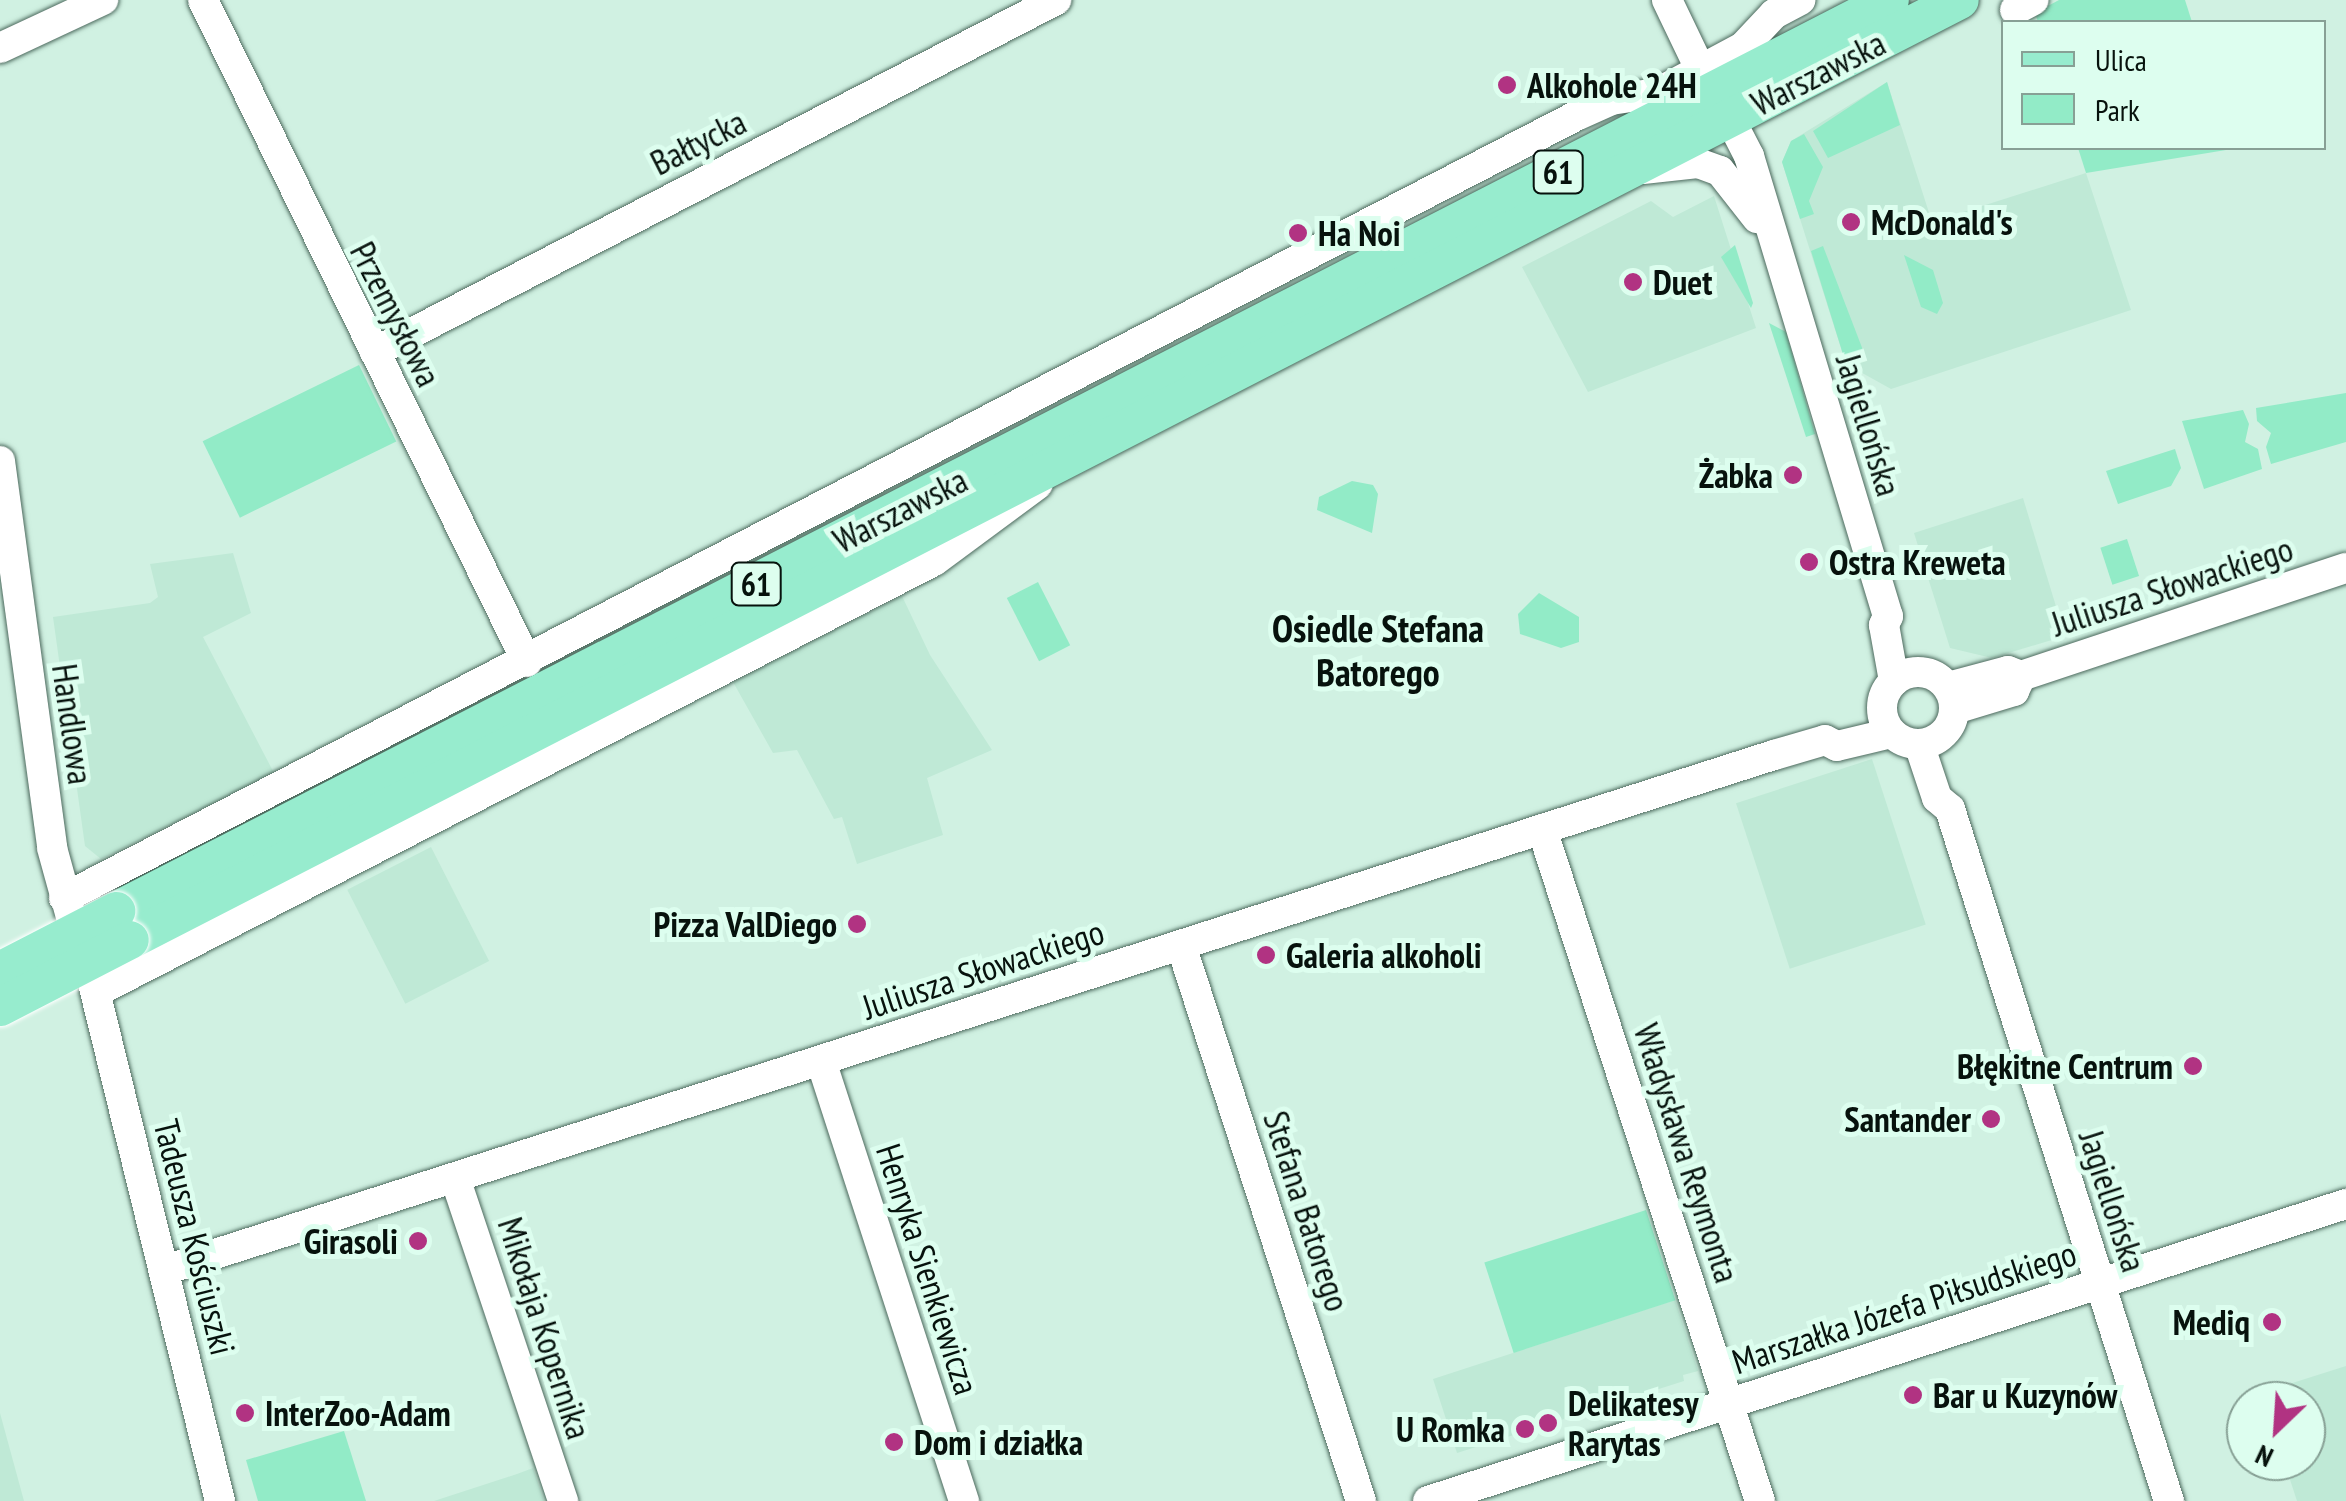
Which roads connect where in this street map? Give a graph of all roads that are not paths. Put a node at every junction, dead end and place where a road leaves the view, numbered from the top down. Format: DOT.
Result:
graph roads {
  1 [pos="103,0"];
  2 [pos="203,0"];
  3 [pos="1056,0"];
  4 [pos="1667,0"];
  5 [pos="1800,0"];
  6 [pos="1890,0"];
  7 [pos="1960,0"];
  8 [pos="0,48"];
  9 [pos="1700,69"];
  10 [pos="1684,108"];
  11 [pos="1578,115"];
  12 [pos="1730,119"];
  13 [pos="1622,174"];
  14 [pos="1432,237"];
  15 [pos="1778,256"];
  16 [pos="375,352"];
  17 [pos="1066,442"];
  18 [pos="0,461"];
  19 [pos="820,508"];
  20 [pos="2346,568"];
  21 [pos="527,662"];
  22 [pos="1904,677"];
  23 [pos="1923,720"];
  24 [pos="1542,829"];
  25 [pos="64,898"];
  26 [pos="123,925"];
  27 [pos="1181,945"];
  28 [pos="0,971"];
  29 [pos="96,992"];
  30 [pos="0,1007"];
  31 [pos="821,1061"];
  32 [pos="455,1178"];
  33 [pos="2346,1204"];
  34 [pos="165,1270"];
  35 [pos="2099,1282"];
  36 [pos="1729,1404"];
  37 [pos="220,1501"];
  38 [pos="563,1501"];
  39 [pos="964,1501"];
  40 [pos="1361,1501"];
  41 [pos="1428,1501"];
  42 [pos="1760,1501"];
  43 [pos="2169,1501"];
  1 -- 8 [label="street"];
  2 -- 16 [label="street, Przemysłowa"];
  3 -- 16 [label="street, Bałtycka"];
  4 -- 9 [label="street"];
  5 -- 9 [label="street"];
  6 -- 10 [label="main road, Warszawska / 61"];
  7 -- 12 [label="main road, Warszawska / 61"];
  9 -- 11 [label="street"];
  10 -- 12 [label="street, Warszawska"];
  10 -- 14 [label="main road, Warszawska / 61"];
  11 -- 14 [label="street"];
  11 -- 19 [label="street"];
  12 -- 13 [label="main road, Warszawska / 61"];
  12 -- 15 [label="street, Jagiellońska"];
  13 -- 15 [label="street, Jagiellońska"];
  13 -- 17 [label="main road, Warszawska / 61"];
  14 -- 17 [label="main road, Warszawska / 61"];
  15 -- 22 [label="street, Jagiellońska"];
  16 -- 21 [label="street, Przemysłowa"];
  17 -- 19 [label="street"];
  17 -- 26 [label="main road, Warszawska / 61"];
  17 -- 29 [label="street, Warszawska"];
  18 -- 25 [label="street, Handlowa"];
  19 -- 21 [label="street"];
  20 -- 23 [label="street, Juliusza Słowackiego"];
  21 -- 25 [label="street"];
  22 -- 23 [label="street"];
  22 -- 23 [label="street"];
  23 -- 24 [label="street, Juliusza Słowackiego"];
  23 -- 35 [label="street, Jagiellońska"];
  24 -- 27 [label="street, Juliusza Słowackiego"];
  24 -- 36 [label="street, Władysława Reymonta"];
  25 -- 29 [label="street, Handlowa"];
  26 -- 28 [label="main road, 61, bridge"];
  26 -- 30 [label="main road, 61, bridge"];
  27 -- 31 [label="street, Juliusza Słowackiego"];
  27 -- 40 [label="street, Stefana Batorego"];
  29 -- 34 [label="street, Tadeusza Kościuszki"];
  31 -- 32 [label="street, Juliusza Słowackiego"];
  31 -- 39 [label="street, Henryka Sienkiewicza"];
  32 -- 34 [label="street, Juliusza Słowackiego"];
  32 -- 38 [label="street, Mikołaja Kopernika"];
  33 -- 35 [label="street, Marszałka Józefa Piłsudskiego"];
  34 -- 37 [label="street, Tadeusza Kościuszki"];
  35 -- 36 [label="street, Marszałka Józefa Piłsudskiego"];
  35 -- 43 [label="street, Jagiellońska"];
  36 -- 41 [label="street, Marszałka Józefa Piłsudskiego"];
  36 -- 42 [label="street, Władysława Reymonta"];
}
